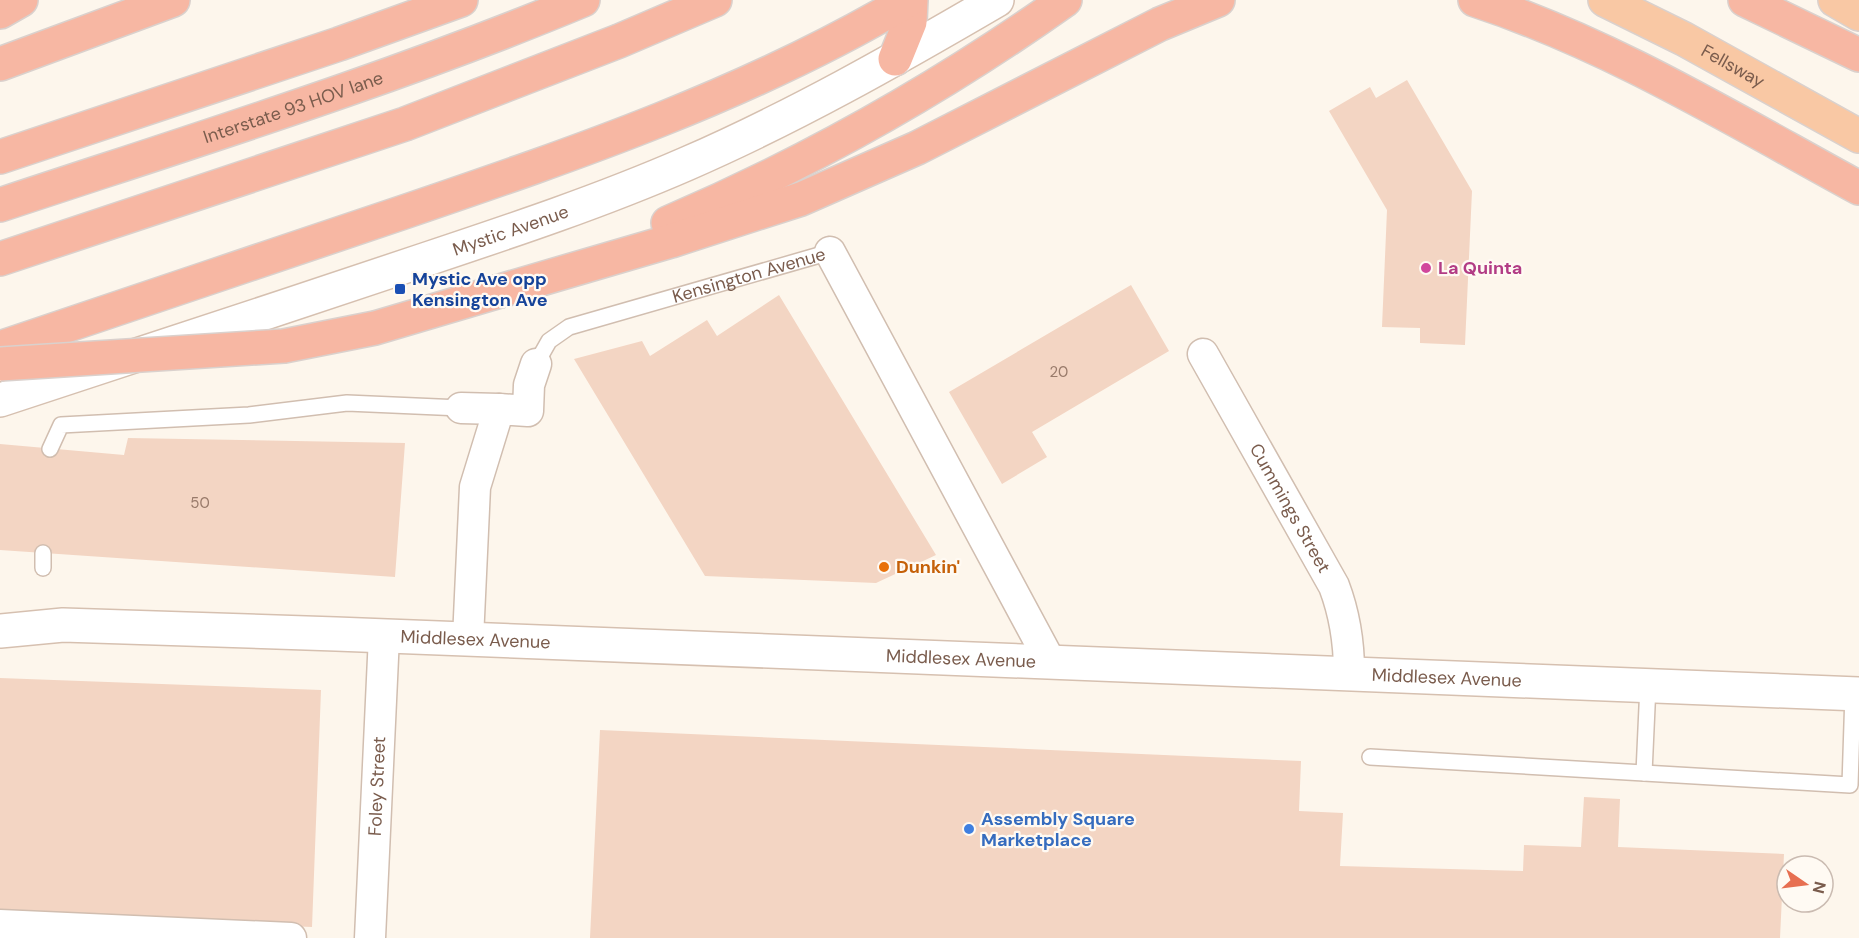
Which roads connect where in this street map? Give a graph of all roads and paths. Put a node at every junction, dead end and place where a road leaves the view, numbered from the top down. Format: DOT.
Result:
graph roads {
  1 [pos="21,0"];
  2 [pos="173,0"];
  3 [pos="461,0"];
  4 [pos="584,0"];
  5 [pos="715,0"];
  6 [pos="910,0"];
  7 [pos="997,0"];
  8 [pos="1065,0"];
  9 [pos="1218,0"];
  10 [pos="1475,0"];
  11 [pos="1605,0"];
  12 [pos="1745,0"];
  13 [pos="1835,0"];
  14 [pos="0,12"];
  15 [pos="1859,14"];
  16 [pos="1859,55"];
  17 [pos="895,59"];
  18 [pos="0,64"];
  19 [pos="1859,136"];
  20 [pos="0,157"];
  21 [pos="1859,188"];
  22 [pos="0,205"];
  23 [pos="830,252"];
  24 [pos="0,259"];
  25 [pos="500,291"];
  26 [pos="0,348"];
  27 [pos="1203,354"];
  28 [pos="0,364"];
  29 [pos="536,364"];
  30 [pos="0,400"];
  31 [pos="461,408"];
  32 [pos="498,410"];
  33 [pos="50,449"];
  34 [pos="0,611"];
  35 [pos="63,625"];
  36 [pos="0,631"];
  37 [pos="384,636"];
  38 [pos="468,639"];
  39 [pos="1051,663"];
  40 [pos="1348,672"];
  41 [pos="1648,685"];
  42 [pos="1856,693"];
  43 [pos="1370,757"];
  44 [pos="1644,773"];
  45 [pos="0,925"];
  46 [pos="291,938"];
  47 [pos="370,938"];
  1 -- 14 [label="highway"];
  2 -- 18 [label="highway"];
  3 -- 20 [label="highway"];
  4 -- 22 [label="highway, Interstate 93 HOV lane"];
  5 -- 24 [label="highway"];
  6 -- 17 [label="highway"];
  6 -- 26 [label="highway"];
  7 -- 17 [label="main road, Mystic Avenue"];
  8 -- 25 [label="highway"];
  9 -- 25 [label="highway"];
  10 -- 21 [label="highway"];
  11 -- 19 [label="highway, Fellsway"];
  12 -- 16 [label="highway"];
  13 -- 15 [label="highway"];
  17 -- 30 [label="main road, Mystic Avenue"];
  23 -- 29 [label="lane, Kensington Avenue"];
  23 -- 39 [label="street, Kensington Avenue"];
  25 -- 28 [label="highway, bridge"];
  27 -- 40 [label="street, Cummings Street"];
  29 -- 32 [label="street, Kensington Avenue"];
  31 -- 32 [label="street"];
  31 -- 33 [label="lane"];
  32 -- 38 [label="street"];
  34 -- 35 [label="main road, Middlesex Avenue"];
  35 -- 36 [label="main road, Middlesex Avenue"];
  35 -- 37 [label="main road, Middlesex Avenue"];
  37 -- 38 [label="main road, Middlesex Avenue"];
  37 -- 47 [label="street, Foley Street"];
  38 -- 39 [label="main road, Middlesex Avenue"];
  39 -- 40 [label="main road, Middlesex Avenue"];
  40 -- 41 [label="main road, Middlesex Avenue"];
  41 -- 42 [label="main road, Middlesex Avenue"];
  41 -- 44 [label="lane"];
  42 -- 44 [label="lane"];
  43 -- 44 [label="lane"];
  45 -- 46 [label="street"];
}
